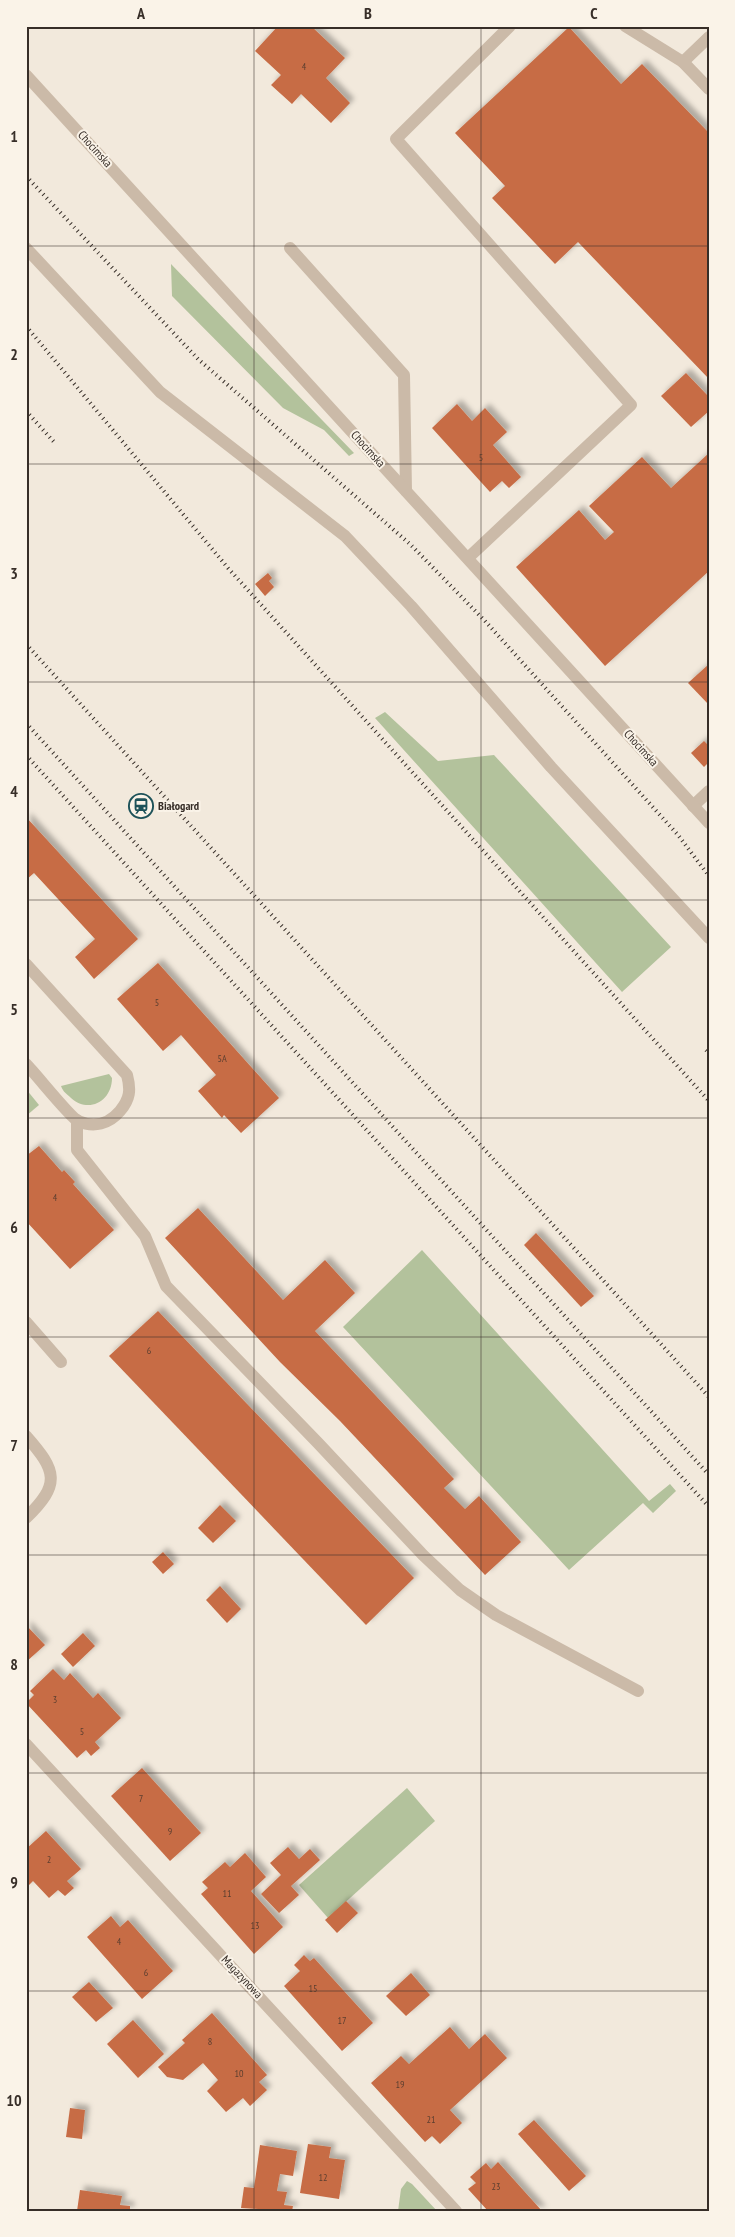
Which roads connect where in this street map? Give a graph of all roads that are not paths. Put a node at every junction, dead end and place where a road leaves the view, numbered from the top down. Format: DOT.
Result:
graph roads {
  1 [pos="510,26"];
  2 [pos="625,26"];
  3 [pos="709,36"];
  4 [pos="683,62"];
  5 [pos="26,75"];
  6 [pos="709,88"];
  7 [pos="26,248"];
  8 [pos="290,248"];
  9 [pos="406,491"];
  10 [pos="468,558"];
  11 [pos="709,791"];
  12 [pos="693,806"];
  13 [pos="709,823"];
  14 [pos="709,938"];
  15 [pos="26,964"];
  16 [pos="26,1064"];
  17 [pos="77,1120"];
  18 [pos="26,1322"];
  19 [pos="61,1362"];
  20 [pos="26,1436"];
  21 [pos="26,1518"];
  22 [pos="638,1691"];
  23 [pos="26,1744"];
  24 [pos="456,2211"];
  1 -- 10 [label="street"];
  2 -- 4 [label="street"];
  3 -- 4 [label="street"];
  4 -- 6 [label="street"];
  5 -- 9 [label="street, Chocimska"];
  7 -- 14 [label="street"];
  8 -- 9 [label="street"];
  9 -- 10 [label="street, Chocimska"];
  10 -- 12 [label="street, Chocimska"];
  11 -- 12 [label="street"];
  12 -- 13 [label="street, Chocimska"];
  15 -- 17 [label="street"];
  16 -- 17 [label="street"];
  17 -- 22 [label="street"];
  18 -- 19 [label="street"];
  20 -- 21 [label="street"];
  23 -- 24 [label="street, Magazynowa"];
}
